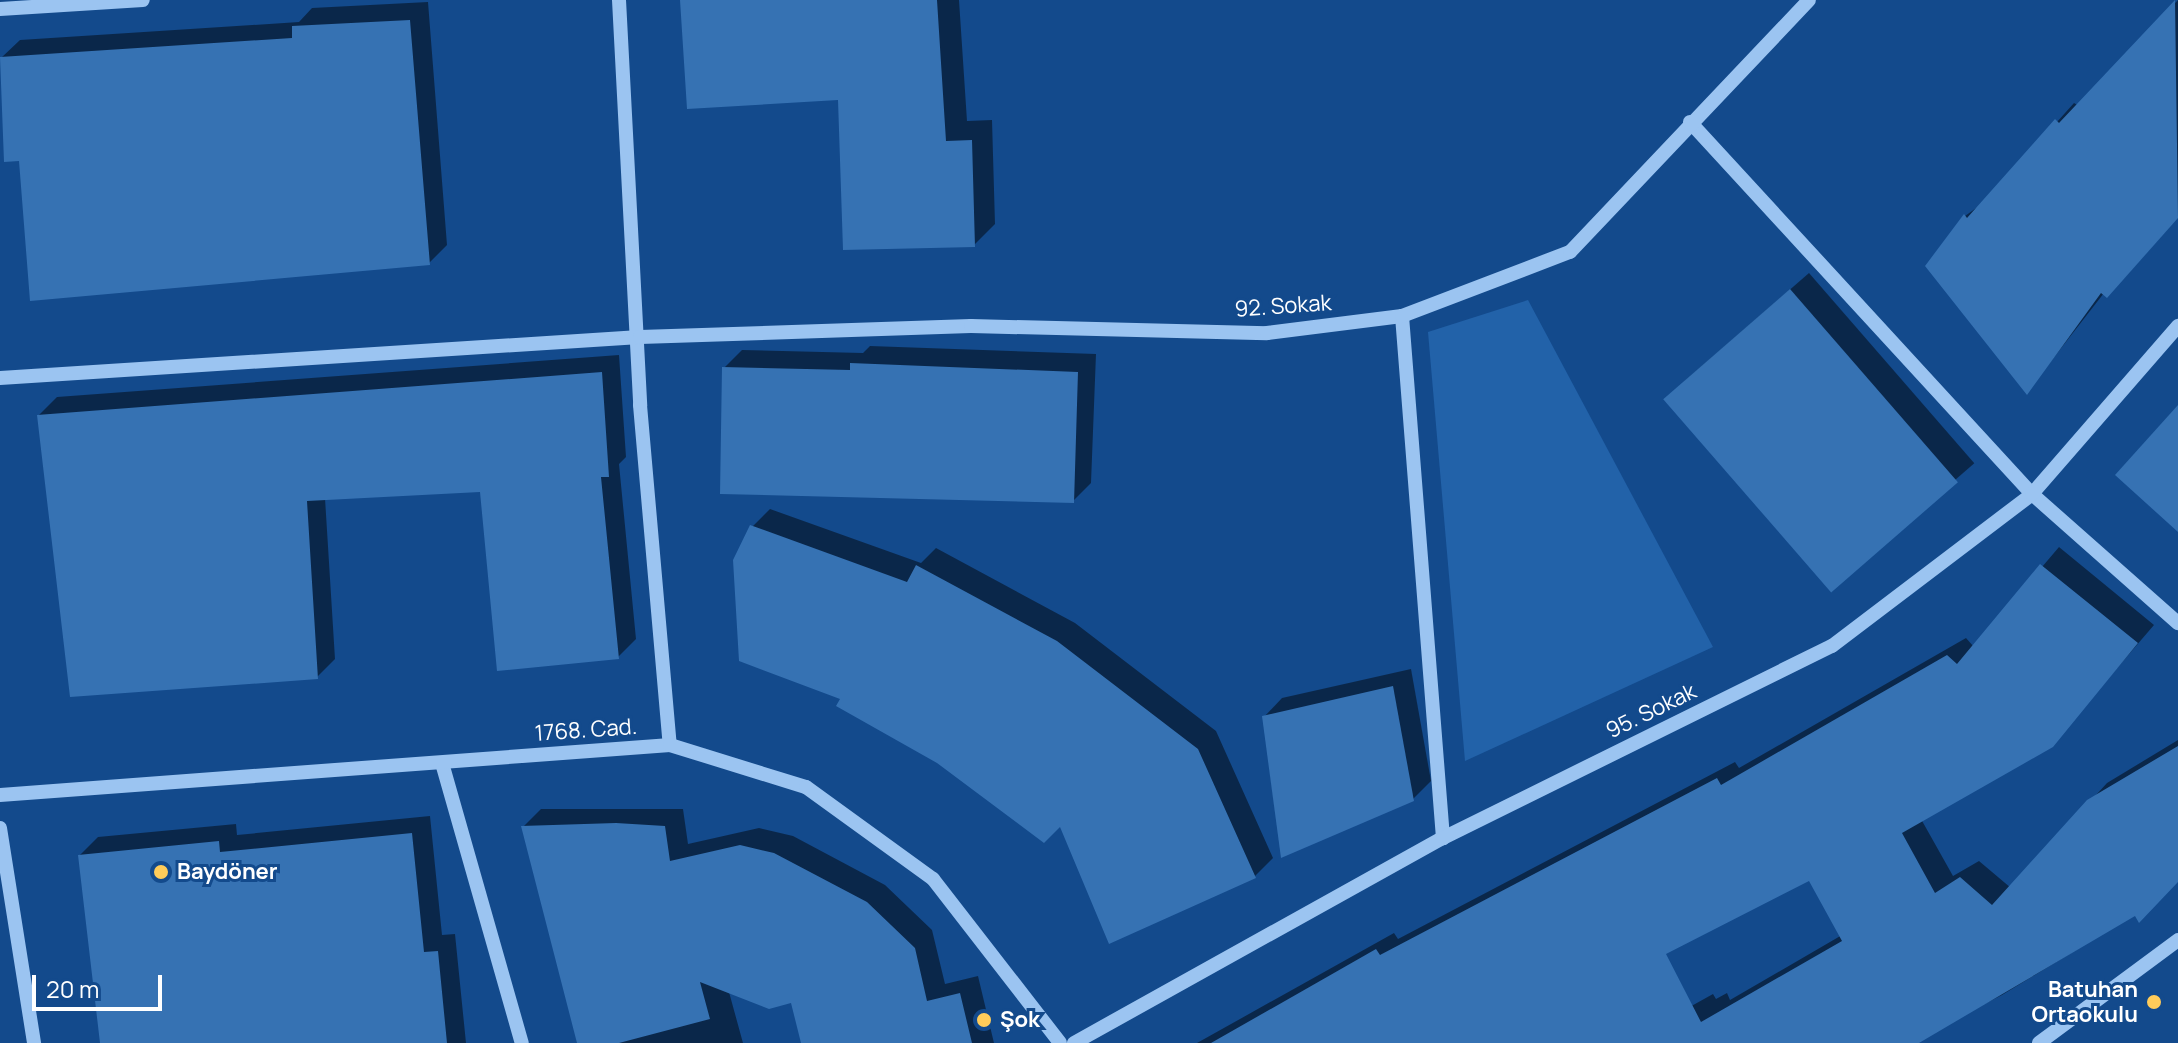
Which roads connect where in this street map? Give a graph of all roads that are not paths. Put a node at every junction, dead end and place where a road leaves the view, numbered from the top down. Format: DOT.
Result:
graph roads {
  1 [pos="143,0"];
  2 [pos="619,0"];
  3 [pos="1809,0"];
  4 [pos="0,9"];
  5 [pos="1690,122"];
  6 [pos="1402,316"];
  7 [pos="2178,326"];
  8 [pos="640,337"];
  9 [pos="0,378"];
  10 [pos="2032,494"];
  11 [pos="2178,623"];
  12 [pos="670,745"];
  13 [pos="442,763"];
  14 [pos="0,795"];
  15 [pos="0,828"];
  16 [pos="1443,838"];
  17 [pos="2178,940"];
  18 [pos="34,1043"];
  19 [pos="522,1043"];
  20 [pos="1060,1043"];
  21 [pos="1074,1043"];
  22 [pos="2039,1043"];
  1 -- 4 [label="street"];
  2 -- 8 [label="street"];
  3 -- 5 [label="street, 92. Sokak"];
  5 -- 6 [label="street, 92. Sokak"];
  5 -- 10 [label="street"];
  6 -- 8 [label="street, 92. Sokak"];
  6 -- 16 [label="street"];
  7 -- 10 [label="street, 95. Sokak"];
  8 -- 9 [label="street, 92. Sokak"];
  8 -- 12 [label="street"];
  10 -- 11 [label="street"];
  10 -- 16 [label="street, 95. Sokak"];
  12 -- 13 [label="street, 1768. Cad."];
  12 -- 20 [label="street, 1768. Cad."];
  13 -- 14 [label="street, 1768. Cad."];
  13 -- 19 [label="street"];
  15 -- 18 [label="street"];
  16 -- 21 [label="street, 95. Sokak"];
  17 -- 22 [label="street"];
}
